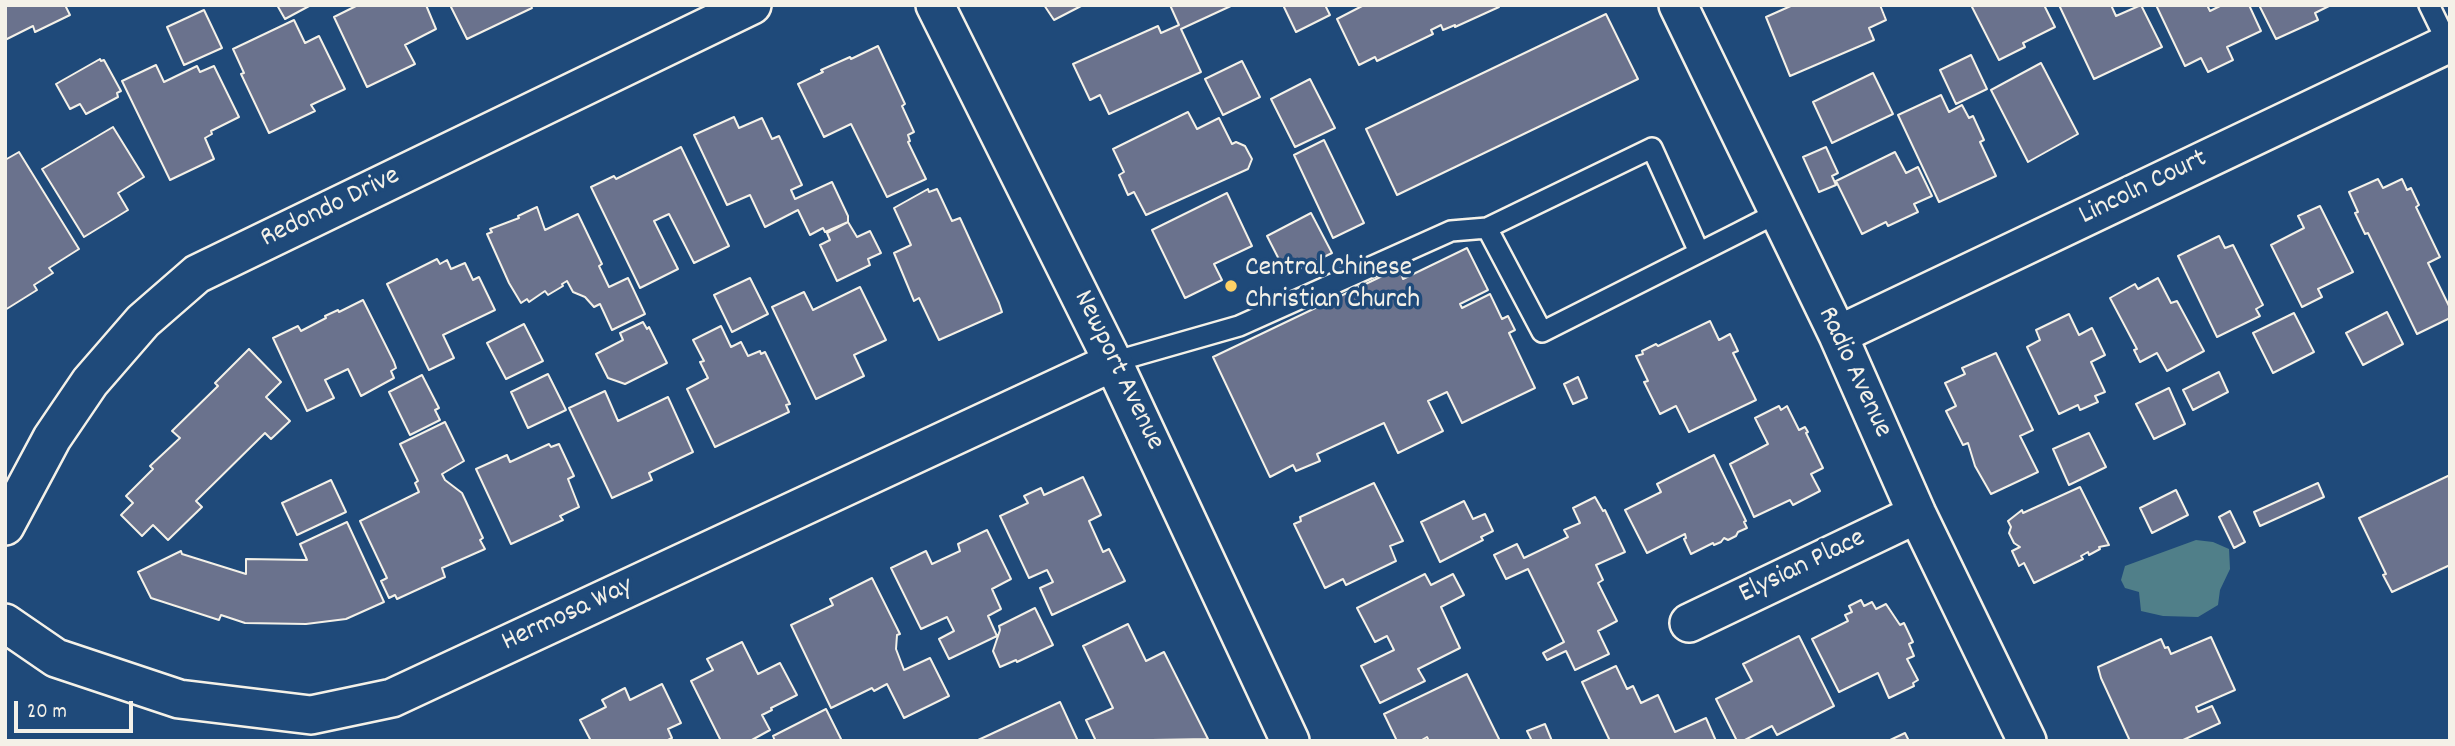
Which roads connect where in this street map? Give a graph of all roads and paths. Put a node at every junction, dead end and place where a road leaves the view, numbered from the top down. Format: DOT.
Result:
graph roads {
  1 [pos="752,5"];
  2 [pos="935,5"];
  3 [pos="1678,5"];
  4 [pos="2429,5"];
  5 [pos="2449,43"];
  6 [pos="1777,213"];
  7 [pos="1487,228"];
  8 [pos="1699,252"];
  9 [pos="1838,335"];
  10 [pos="1113,362"];
  11 [pos="1917,514"];
  12 [pos="5,526"];
  13 [pos="5,623"];
  14 [pos="1689,623"];
  15 [pos="1290,741"];
  16 [pos="2027,741"];
  1 -- 12 [label="street, Redondo Drive"];
  2 -- 10 [label="street, Newport Avenue"];
  3 -- 6 [label="street, Radio Avenue"];
  4 -- 5 [label="lane"];
  5 -- 9 [label="street, Lincoln Court"];
  6 -- 8 [label="lane"];
  6 -- 9 [label="street, Radio Avenue"];
  7 -- 8 [label="lane"];
  7 -- 8 [label="lane"];
  7 -- 10 [label="lane"];
  9 -- 11 [label="street, Radio Avenue"];
  10 -- 13 [label="street, Hermosa Way"];
  10 -- 15 [label="street, Newport Avenue"];
  11 -- 14 [label="street, Elysian Place"];
  11 -- 16 [label="street, Radio Avenue"];
}
